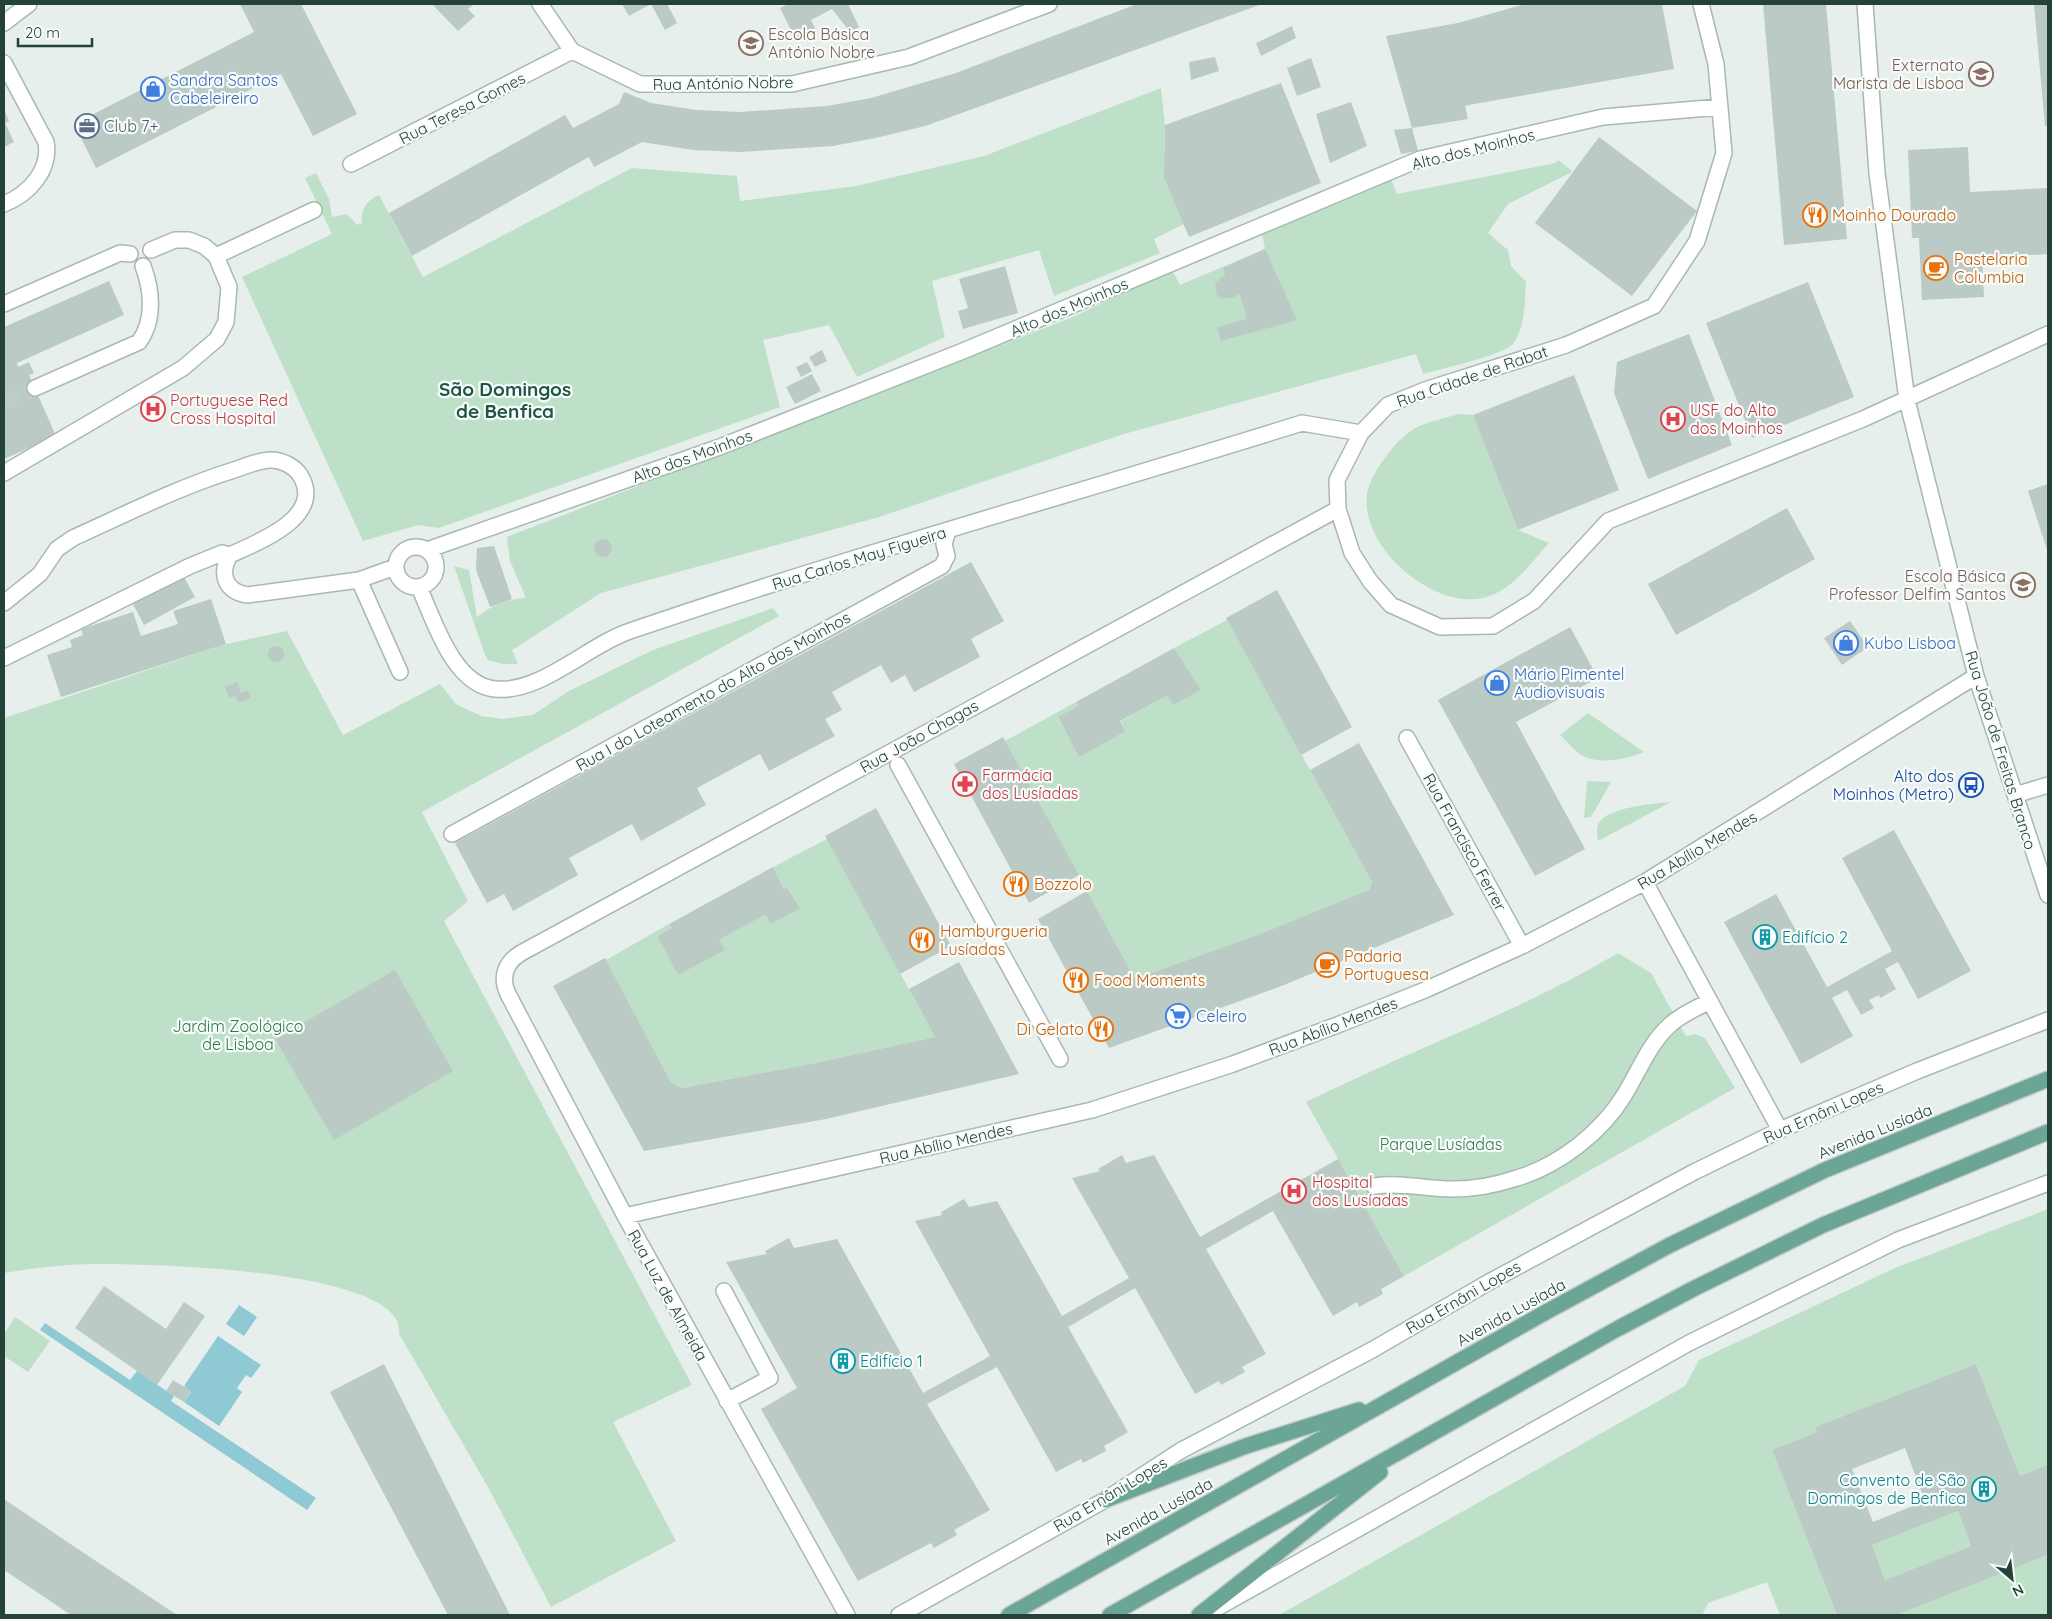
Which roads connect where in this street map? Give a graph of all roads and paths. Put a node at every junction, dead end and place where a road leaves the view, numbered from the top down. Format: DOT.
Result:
graph roads {
  1 [pos="28,4"];
  2 [pos="540,4"];
  3 [pos="1049,4"];
  4 [pos="1701,4"];
  5 [pos="1865,4"];
  6 [pos="4,23"];
  7 [pos="572,51"];
  8 [pos="4,63"];
  9 [pos="1720,107"];
  10 [pos="350,164"];
  11 [pos="4,204"];
  12 [pos="314,210"];
  13 [pos="151,250"];
  14 [pos="130,254"];
  15 [pos="216,256"];
  16 [pos="144,266"];
  17 [pos="4,304"];
  18 [pos="2048,334"];
  19 [pos="35,388"];
  20 [pos="1907,400"];
  21 [pos="1361,432"];
  22 [pos="4,473"];
  23 [pos="1338,509"];
  24 [pos="948,531"];
  25 [pos="427,550"];
  26 [pos="230,556"];
  27 [pos="395,567"];
  28 [pos="359,580"];
  29 [pos="419,587"];
  30 [pos="4,603"];
  31 [pos="4,658"];
  32 [pos="400,672"];
  33 [pos="1976,676"];
  34 [pos="1407,738"];
  35 [pos="898,765"];
  36 [pos="2048,785"];
  37 [pos="2015,796"];
  38 [pos="452,834"];
  39 [pos="1645,882"];
  40 [pos="2048,895"];
  41 [pos="1522,946"];
  42 [pos="506,969"];
  43 [pos="1710,1001"];
  44 [pos="2048,1020"];
  45 [pos="1060,1059"];
  46 [pos="2048,1079"];
  47 [pos="1780,1130"];
  48 [pos="2048,1132"];
  49 [pos="2048,1183"];
  50 [pos="1374,1186"];
  51 [pos="625,1216"];
  52 [pos="724,1291"];
  53 [pos="727,1401"];
  54 [pos="1389,1401"];
  55 [pos="1423,1438"];
  56 [pos="1105,1500"];
  57 [pos="847,1615"];
  58 [pos="899,1615"];
  59 [pos="1009,1615"];
  60 [pos="1110,1615"];
  61 [pos="1199,1615"];
  62 [pos="1205,1615"];
  1 -- 6 [label="street"];
  2 -- 7 [label="street"];
  3 -- 7 [label="street, Rua António Nobre"];
  4 -- 9 [label="street, Rua Cidade de Rabat"];
  5 -- 20 [label="street, Rua João de Freitas Branco"];
  7 -- 10 [label="street, Rua Teresa Gomes"];
  8 -- 11 [label="street"];
  9 -- 21 [label="street, Rua Cidade de Rabat"];
  9 -- 25 [label="street, Alto dos Moinhos"];
  12 -- 15 [label="street"];
  13 -- 14 [label="street"];
  13 -- 15 [label="street"];
  13 -- 16 [label="street"];
  14 -- 16 [label="street"];
  14 -- 17 [label="street"];
  15 -- 22 [label="street"];
  16 -- 19 [label="street"];
  18 -- 20 [label="street, Rua Cidade de Rabat"];
  20 -- 23 [label="street, Rua Cidade de Rabat"];
  20 -- 33 [label="street, Rua João de Freitas Branco"];
  21 -- 23 [label="street, Rua Cidade de Rabat"];
  21 -- 24 [label="street, Rua Carlos May Figueira"];
  23 -- 42 [label="street, Rua João Chagas"];
  24 -- 29 [label="street, Rua Carlos May Figueira"];
  24 -- 38 [label="street, Rua I do Loteamento do Alto dos Moinhos"];
  25 -- 27 [label="street"];
  25 -- 29 [label="street"];
  26 -- 28 [label="street"];
  26 -- 30 [label="street"];
  26 -- 31 [label="street"];
  27 -- 28 [label="street"];
  27 -- 29 [label="street"];
  28 -- 32 [label="street"];
  33 -- 37 [label="street, Rua João de Freitas Branco"];
  33 -- 39 [label="street, Rua Abílio Mendes"];
  34 -- 41 [label="street, Rua Francisco Ferrer"];
  35 -- 45 [label="street"];
  36 -- 37 [label="street"];
  37 -- 40 [label="street, Rua João de Freitas Branco"];
  39 -- 41 [label="street, Rua Abílio Mendes"];
  39 -- 43 [label="street"];
  41 -- 51 [label="street, Rua Abílio Mendes"];
  42 -- 51 [label="street, Rua Luz de Almeida"];
  43 -- 47 [label="street"];
  43 -- 50 [label="street"];
  44 -- 47 [label="street, Rua Ernâni Lopes"];
  46 -- 54 [label="main road, Avenida Lusíada"];
  47 -- 56 [label="street, Rua Ernâni Lopes"];
  48 -- 55 [label="main road"];
  49 -- 62 [label="street"];
  51 -- 53 [label="street, Rua Luz de Almeida"];
  52 -- 53 [label="street"];
  53 -- 57 [label="street, Rua Luz de Almeida"];
  54 -- 56 [label="main road"];
  54 -- 59 [label="main road, Avenida Lusíada"];
  55 -- 60 [label="main road"];
  55 -- 61 [label="main road"];
  56 -- 58 [label="street, Rua Ernâni Lopes"];
}
